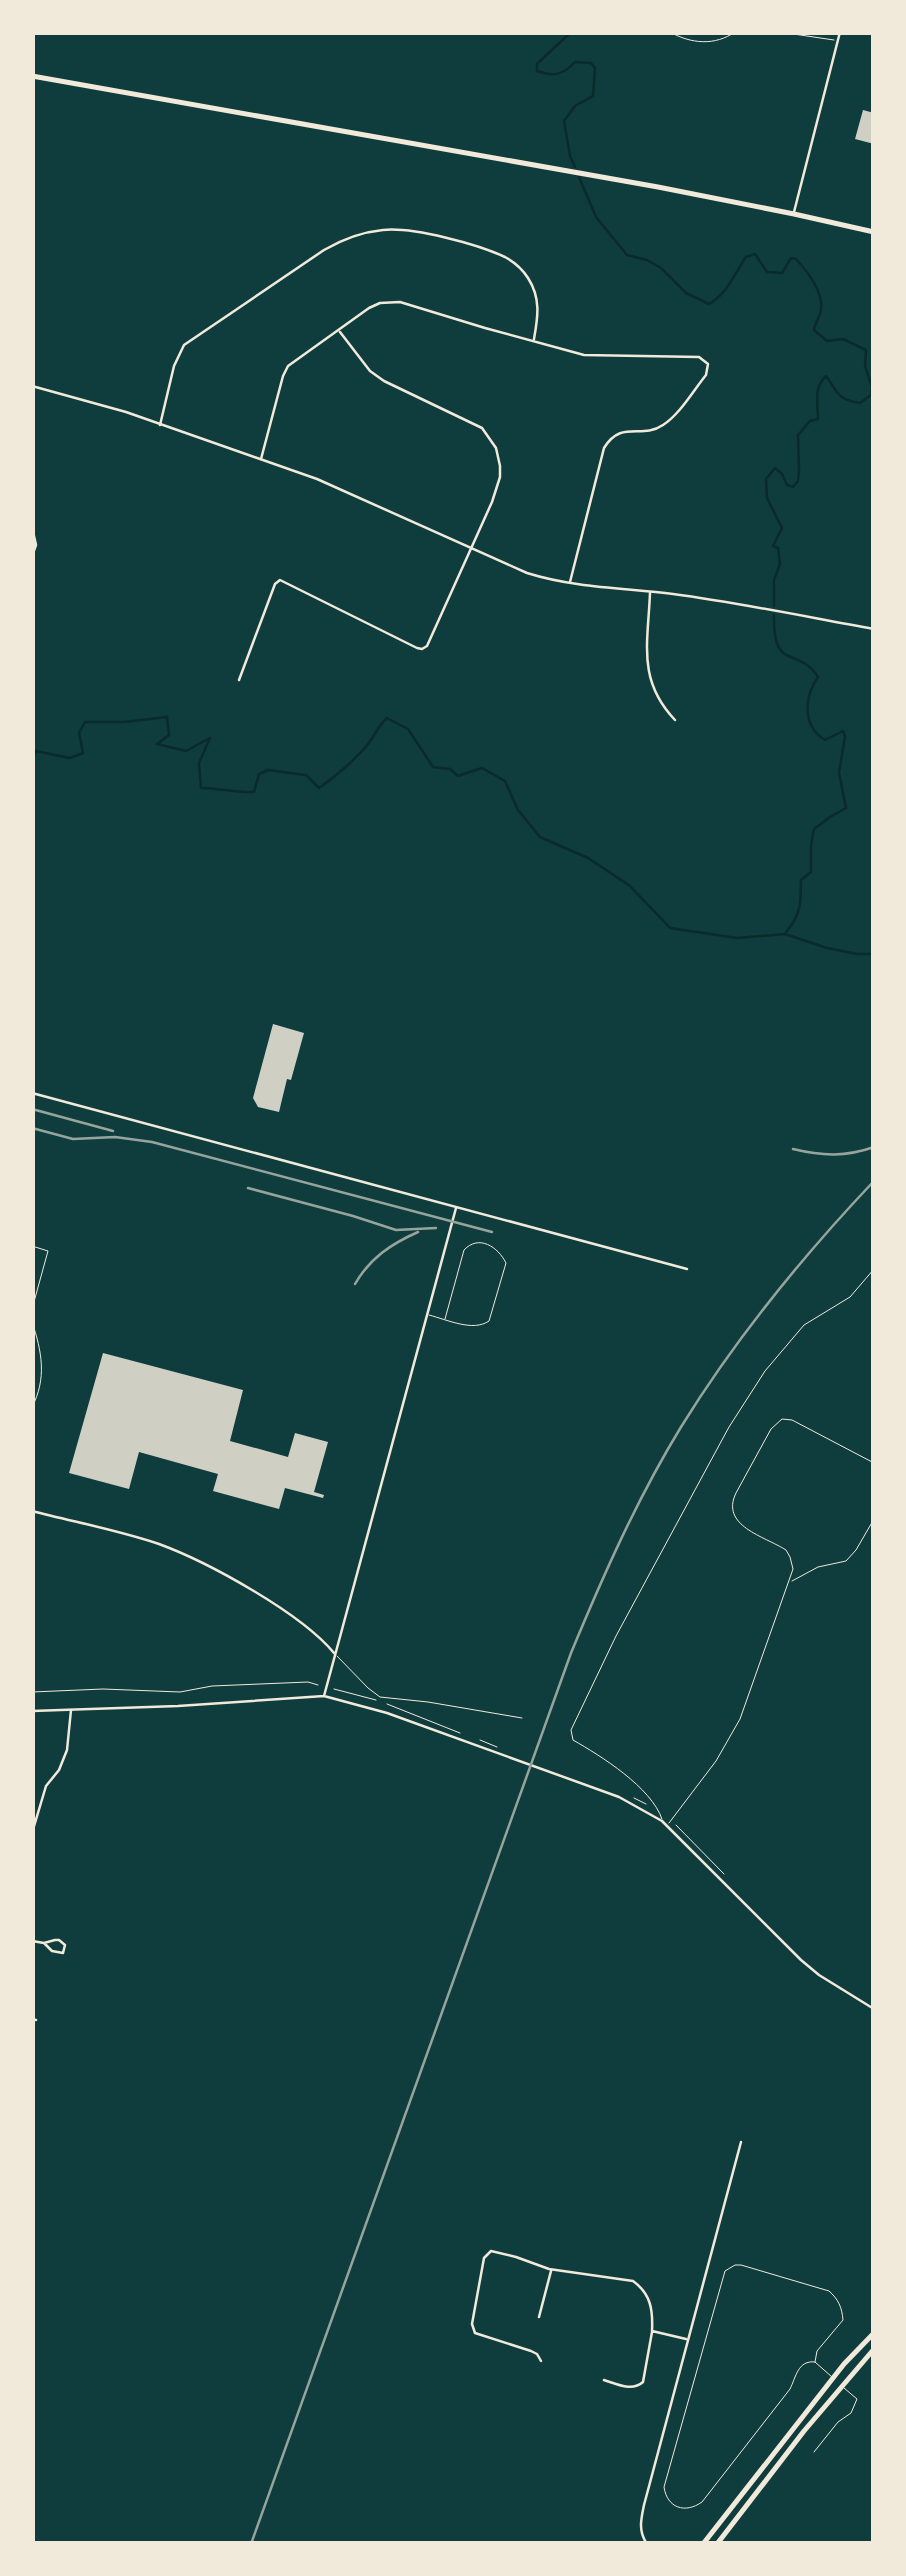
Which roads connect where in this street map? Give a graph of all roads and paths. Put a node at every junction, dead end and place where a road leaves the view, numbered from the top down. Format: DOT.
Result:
graph roads {
  1 [pos="670,32"];
  2 [pos="735,32"];
  3 [pos="780,32"];
  4 [pos="840,32"];
  5 [pos="838,41"];
  6 [pos="32,76"];
  7 [pos="794,214"];
  8 [pos="874,232"];
  9 [pos="339,331"];
  10 [pos="534,340"];
  11 [pos="32,386"];
  12 [pos="160,425"];
  13 [pos="261,459"];
  14 [pos="32,527"];
  15 [pos="470,548"];
  16 [pos="32,556"];
  17 [pos="570,584"];
  18 [pos="650,592"];
  19 [pos="874,629"];
  20 [pos="240,680"];
  21 [pos="675,720"];
  22 [pos="32,1093"];
  23 [pos="456,1206"];
  24 [pos="32,1246"];
  25 [pos="874,1268"];
  26 [pos="687,1269"];
  27 [pos="32,1309"];
  28 [pos="426,1315"];
  29 [pos="445,1319"];
  30 [pos="32,1322"];
  31 [pos="35,1337"];
  32 [pos="32,1407"];
  33 [pos="874,1463"];
  34 [pos="32,1512"];
  35 [pos="874,1519"];
  36 [pos="789,1583"];
  37 [pos="335,1654"];
  38 [pos="86,1690"];
  39 [pos="32,1692"];
  40 [pos="324,1696"];
  41 [pos="71,1710"];
  42 [pos="32,1712"];
  43 [pos="522,1718"];
  44 [pos="662,1820"];
  45 [pos="676,1824"];
  46 [pos="667,1826"];
  47 [pos="32,1833"];
  48 [pos="724,1875"];
  49 [pos="32,1941"];
  50 [pos="44,1944"];
  51 [pos="874,2009"];
  52 [pos="741,2142"];
  53 [pos="552,2270"];
  54 [pos="538,2317"];
  55 [pos="652,2331"];
  56 [pos="874,2333"];
  57 [pos="689,2340"];
  58 [pos="874,2349"];
  59 [pos="541,2361"];
  60 [pos="814,2362"];
  61 [pos="832,2378"];
  62 [pos="604,2380"];
  63 [pos="841,2386"];
  64 [pos="814,2452"];
  65 [pos="647,2544"];
  66 [pos="703,2544"];
  67 [pos="717,2544"];
  1 -- 2 [label="lane"];
  3 -- 5 [label="lane"];
  4 -- 5 [label="street"];
  5 -- 7 [label="street"];
  6 -- 7 [label="highway"];
  7 -- 8 [label="highway"];
  9 -- 10 [label="street"];
  9 -- 13 [label="street"];
  9 -- 15 [label="street"];
  10 -- 12 [label="street"];
  10 -- 17 [label="street"];
  11 -- 12 [label="street"];
  12 -- 13 [label="street"];
  13 -- 15 [label="street"];
  14 -- 16 [label="street"];
  15 -- 17 [label="street"];
  15 -- 20 [label="street"];
  17 -- 18 [label="street"];
  18 -- 19 [label="street"];
  18 -- 21 [label="street"];
  22 -- 23 [label="street"];
  23 -- 26 [label="street"];
  23 -- 28 [label="street"];
  24 -- 27 [label="lane"];
  25 -- 44 [label="lane"];
  28 -- 29 [label="lane"];
  28 -- 37 [label="street"];
  29 -- 29 [label="lane"];
  30 -- 31 [label="lane"];
  31 -- 32 [label="lane"];
  33 -- 36 [label="lane"];
  34 -- 37 [label="street"];
  35 -- 36 [label="lane"];
  36 -- 46 [label="lane"];
  37 -- 40 [label="street"];
  37 -- 43 [label="lane"];
  38 -- 39 [label="path"];
  40 -- 41 [label="street"];
  40 -- 44 [label="street"];
  41 -- 42 [label="street"];
  41 -- 47 [label="street"];
  44 -- 46 [label="street"];
  45 -- 48 [label="path"];
  46 -- 51 [label="street"];
  49 -- 50 [label="street"];
  52 -- 57 [label="street"];
  53 -- 54 [label="street"];
  53 -- 55 [label="street"];
  53 -- 59 [label="street"];
  55 -- 57 [label="street"];
  55 -- 62 [label="street"];
  56 -- 61 [label="highway"];
  57 -- 65 [label="street"];
  58 -- 63 [label="highway"];
  60 -- 60 [label="lane"];
  60 -- 61 [label="lane"];
  61 -- 66 [label="highway"];
  63 -- 64 [label="lane"];
  63 -- 67 [label="highway"];
}
